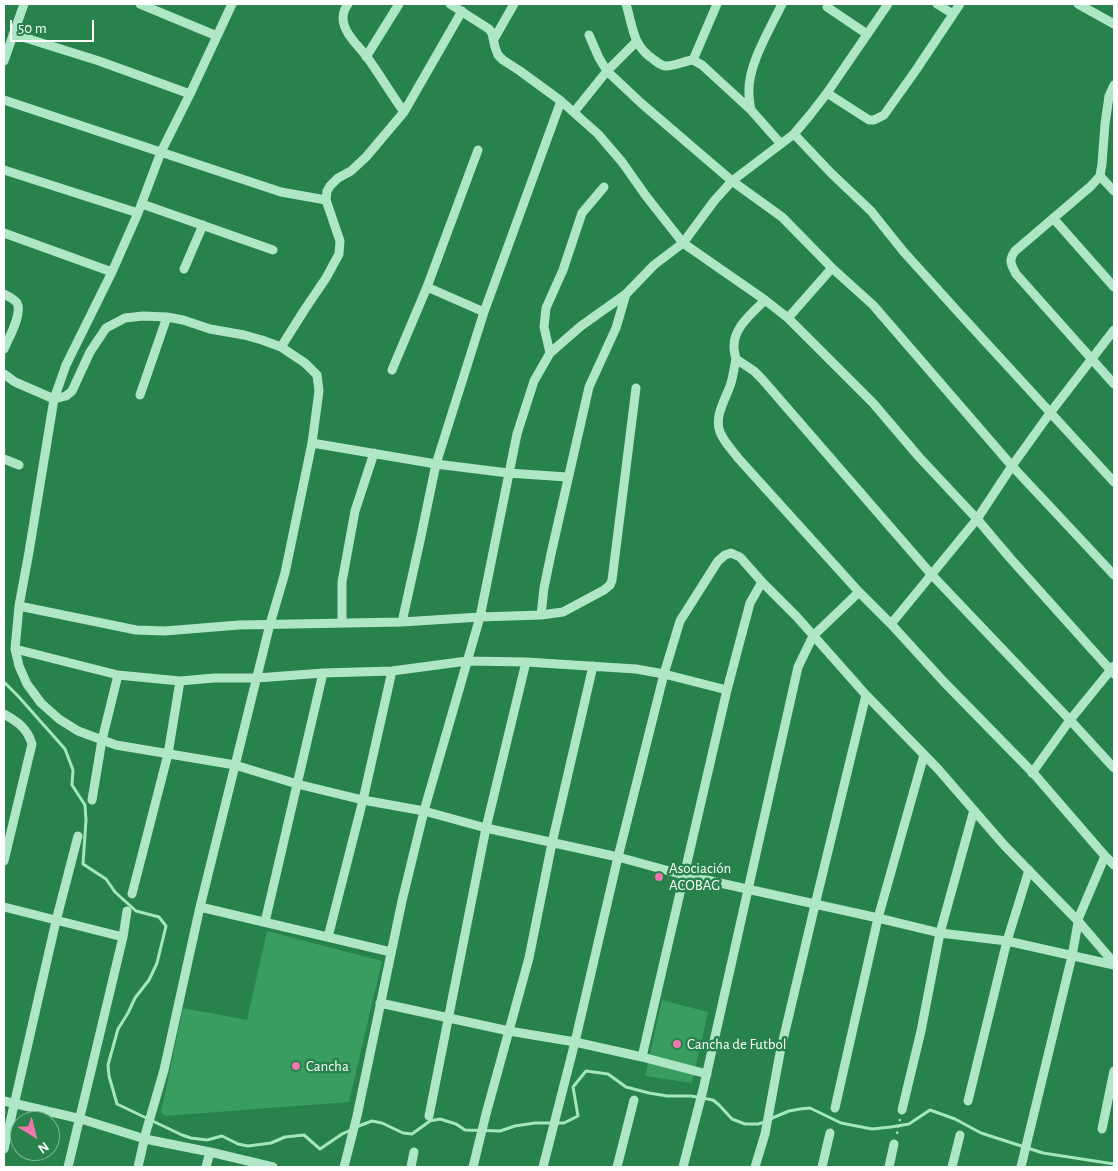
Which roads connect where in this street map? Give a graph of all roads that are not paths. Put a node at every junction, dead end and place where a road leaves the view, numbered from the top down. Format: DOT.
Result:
graph roads {
  1 [pos="24,4"];
  2 [pos="140,4"];
  3 [pos="232,4"];
  4 [pos="348,4"];
  5 [pos="399,4"];
  6 [pos="450,4"];
  7 [pos="514,4"];
  8 [pos="626,4"];
  9 [pos="717,4"];
  10 [pos="782,4"];
  11 [pos="888,4"];
  12 [pos="937,4"];
  13 [pos="960,4"];
  14 [pos="1078,4"];
  15 [pos="157,7"];
  16 [pos="827,7"];
  17 [pos="462,11"];
  18 [pos="954,14"];
  19 [pos="1114,24"];
  20 [pos="13,34"];
  21 [pos="868,34"];
  22 [pos="589,35"];
  23 [pos="217,36"];
  24 [pos="494,39"];
  25 [pos="636,42"];
  26 [pos="366,57"];
  27 [pos="693,60"];
  28 [pos="4,61"];
  29 [pos="607,72"];
  30 [pos="1114,84"];
  31 [pos="827,93"];
  32 [pos="190,94"];
  33 [pos="1112,98"];
  34 [pos="4,100"];
  35 [pos="561,101"];
  36 [pos="751,110"];
  37 [pos="404,112"];
  38 [pos="574,112"];
  39 [pos="794,134"];
  40 [pos="781,144"];
  41 [pos="478,150"];
  42 [pos="160,152"];
  43 [pos="4,170"];
  44 [pos="1100,176"];
  45 [pos="732,181"];
  46 [pos="604,187"];
  47 [pos="1114,191"];
  48 [pos="326,200"];
  49 [pos="142,204"];
  50 [pos="138,213"];
  51 [pos="1053,218"];
  52 [pos="203,225"];
  53 [pos="4,233"];
  54 [pos="683,243"];
  55 [pos="272,250"];
  56 [pos="832,268"];
  57 [pos="184,269"];
  58 [pos="112,272"];
  59 [pos="427,287"];
  60 [pos="1114,287"];
  61 [pos="4,294"];
  62 [pos="626,294"];
  63 [pos="765,300"];
  64 [pos="484,312"];
  65 [pos="167,317"];
  66 [pos="788,318"];
  67 [pos="1114,330"];
  68 [pos="281,347"];
  69 [pos="4,349"];
  70 [pos="550,353"];
  71 [pos="736,359"];
  72 [pos="1092,359"];
  73 [pos="392,370"];
  74 [pos="4,374"];
  75 [pos="4,381"];
  76 [pos="15,382"];
  77 [pos="1114,384"];
  78 [pos="636,388"];
  79 [pos="140,395"];
  80 [pos="54,399"];
  81 [pos="1050,413"];
  82 [pos="312,443"];
  83 [pos="374,453"];
  84 [pos="4,459"];
  85 [pos="436,464"];
  86 [pos="19,465"];
  87 [pos="1012,466"];
  88 [pos="508,473"];
  89 [pos="567,478"];
  90 [pos="1114,482"];
  91 [pos="977,519"];
  92 [pos="931,574"];
  93 [pos="1114,575"];
  94 [pos="762,582"];
  95 [pos="859,592"];
  96 [pos="19,606"];
  97 [pos="541,615"];
  98 [pos="480,617"];
  99 [pos="342,622"];
  100 [pos="402,622"];
  101 [pos="270,624"];
  102 [pos="891,624"];
  103 [pos="813,636"];
  104 [pos="15,649"];
  105 [pos="467,661"];
  106 [pos="526,662"];
  107 [pos="593,666"];
  108 [pos="1113,670"];
  109 [pos="392,671"];
  110 [pos="322,674"];
  111 [pos="664,674"];
  112 [pos="118,675"];
  113 [pos="257,678"];
  114 [pos="180,681"];
  115 [pos="727,690"];
  116 [pos="866,695"];
  117 [pos="4,714"];
  118 [pos="1070,720"];
  119 [pos="102,740"];
  120 [pos="168,754"];
  121 [pos="924,755"];
  122 [pos="235,765"];
  123 [pos="1114,768"];
  124 [pos="1032,773"];
  125 [pos="297,784"];
  126 [pos="92,800"];
  127 [pos="363,800"];
  128 [pos="974,810"];
  129 [pos="424,811"];
  130 [pos="486,828"];
  131 [pos="78,836"];
  132 [pos="552,843"];
  133 [pos="1105,856"];
  134 [pos="618,857"];
  135 [pos="4,861"];
  136 [pos="1114,864"];
  137 [pos="1029,870"];
  138 [pos="684,875"];
  139 [pos="747,889"];
  140 [pos="132,894"];
  141 [pos="815,904"];
  142 [pos="200,907"];
  143 [pos="4,908"];
  144 [pos="127,911"];
  145 [pos="878,918"];
  146 [pos="56,921"];
  147 [pos="264,922"];
  148 [pos="1079,922"];
  149 [pos="940,933"];
  150 [pos="123,937"];
  151 [pos="328,937"];
  152 [pos="1007,942"];
  153 [pos="391,952"];
  154 [pos="1072,956"];
  155 [pos="1114,964"];
  156 [pos="380,1003"];
  157 [pos="448,1018"];
  158 [pos="509,1031"];
  159 [pos="576,1042"];
  160 [pos="642,1057"];
  161 [pos="1114,1071"];
  162 [pos="706,1074"];
  163 [pos="634,1100"];
  164 [pos="4,1101"];
  165 [pos="968,1101"];
  166 [pos="14,1104"];
  167 [pos="836,1108"];
  168 [pos="901,1112"];
  169 [pos="429,1116"];
  170 [pos="81,1119"];
  171 [pos="1102,1128"];
  172 [pos="830,1133"];
  173 [pos="146,1135"];
  174 [pos="960,1135"];
  175 [pos="895,1141"];
  176 [pos="4,1149"];
  177 [pos="210,1152"];
  178 [pos="414,1152"];
  179 [pos="1022,1166"];
  180 [pos="68,1167"];
  181 [pos="138,1167"];
  182 [pos="206,1167"];
  183 [pos="273,1167"];
  184 [pos="344,1167"];
  185 [pos="411,1167"];
  186 [pos="473,1167"];
  187 [pos="543,1167"];
  188 [pos="617,1167"];
  189 [pos="683,1167"];
  190 [pos="755,1167"];
  191 [pos="822,1167"];
  192 [pos="889,1167"];
  193 [pos="952,1167"];
  1 -- 20 [label="street"];
  2 -- 15 [label="street"];
  3 -- 23 [label="street"];
  4 -- 26 [label="street"];
  5 -- 26 [label="street"];
  6 -- 17 [label="street"];
  7 -- 24 [label="street"];
  8 -- 25 [label="street"];
  9 -- 27 [label="street"];
  10 -- 36 [label="street"];
  11 -- 21 [label="street"];
  12 -- 18 [label="street"];
  13 -- 18 [label="street"];
  14 -- 19 [label="street"];
  15 -- 23 [label="street"];
  16 -- 21 [label="street"];
  17 -- 24 [label="street"];
  17 -- 37 [label="street"];
  18 -- 31 [label="street"];
  20 -- 28 [label="street"];
  20 -- 32 [label="street"];
  21 -- 31 [label="street"];
  22 -- 29 [label="street"];
  23 -- 32 [label="street"];
  24 -- 35 [label="street"];
  25 -- 27 [label="street"];
  25 -- 29 [label="street"];
  26 -- 37 [label="street"];
  27 -- 36 [label="street"];
  29 -- 38 [label="street"];
  29 -- 45 [label="street"];
  30 -- 33 [label="street"];
  31 -- 39 [label="street"];
  32 -- 42 [label="street"];
  33 -- 44 [label="street"];
  34 -- 42 [label="street"];
  35 -- 38 [label="street"];
  35 -- 64 [label="street"];
  36 -- 40 [label="street"];
  37 -- 48 [label="street"];
  38 -- 54 [label="street"];
  39 -- 40 [label="street"];
  39 -- 81 [label="street"];
  40 -- 45 [label="street"];
  41 -- 59 [label="street"];
  42 -- 48 [label="street"];
  42 -- 49 [label="street"];
  43 -- 50 [label="street"];
  44 -- 47 [label="street"];
  44 -- 51 [label="street"];
  45 -- 54 [label="street"];
  45 -- 56 [label="street"];
  46 -- 70 [label="street"];
  48 -- 68 [label="street"];
  49 -- 50 [label="street"];
  49 -- 52 [label="street"];
  50 -- 58 [label="street"];
  51 -- 60 [label="street"];
  51 -- 72 [label="street"];
  52 -- 55 [label="street"];
  52 -- 57 [label="street"];
  53 -- 58 [label="street"];
  54 -- 62 [label="street"];
  54 -- 63 [label="street"];
  56 -- 66 [label="street"];
  56 -- 87 [label="street"];
  58 -- 80 [label="street"];
  59 -- 64 [label="street"];
  59 -- 73 [label="street"];
  61 -- 69 [label="street"];
  62 -- 70 [label="street"];
  62 -- 89 [label="street"];
  63 -- 66 [label="street"];
  63 -- 71 [label="street"];
  64 -- 85 [label="street"];
  65 -- 68 [label="street"];
  65 -- 79 [label="street"];
  65 -- 80 [label="street"];
  66 -- 91 [label="street"];
  67 -- 72 [label="street"];
  68 -- 82 [label="street"];
  70 -- 88 [label="street"];
  71 -- 92 [label="street"];
  71 -- 95 [label="street"];
  72 -- 77 [label="street"];
  72 -- 81 [label="street"];
  74 -- 76 [label="street"];
  75 -- 76 [label="street"];
  76 -- 80 [label="street"];
  78 -- 97 [label="street"];
  80 -- 96 [label="street"];
  81 -- 87 [label="street"];
  81 -- 90 [label="street"];
  82 -- 83 [label="street"];
  82 -- 101 [label="street"];
  83 -- 85 [label="street"];
  83 -- 99 [label="street"];
  84 -- 86 [label="street"];
  85 -- 88 [label="street"];
  85 -- 100 [label="street"];
  87 -- 91 [label="street"];
  87 -- 93 [label="street"];
  88 -- 89 [label="street"];
  88 -- 98 [label="street"];
  89 -- 97 [label="street"];
  91 -- 92 [label="street"];
  91 -- 108 [label="street"];
  92 -- 102 [label="street"];
  92 -- 118 [label="street"];
  94 -- 103 [label="street"];
  94 -- 111 [label="street"];
  94 -- 115 [label="street"];
  95 -- 102 [label="street"];
  95 -- 103 [label="street"];
  96 -- 101 [label="street"];
  96 -- 104 [label="street"];
  97 -- 98 [label="street"];
  98 -- 100 [label="street"];
  98 -- 105 [label="street"];
  99 -- 100 [label="street"];
  99 -- 101 [label="street"];
  101 -- 113 [label="street"];
  102 -- 124 [label="street"];
  103 -- 116 [label="street"];
  103 -- 139 [label="street"];
  104 -- 112 [label="street"];
  104 -- 119 [label="street"];
  105 -- 106 [label="street"];
  105 -- 109 [label="street"];
  105 -- 129 [label="street"];
  106 -- 107 [label="street"];
  106 -- 130 [label="street"];
  107 -- 111 [label="street"];
  107 -- 132 [label="street"];
  108 -- 118 [label="street"];
  109 -- 110 [label="street"];
  109 -- 127 [label="street"];
  110 -- 113 [label="street"];
  110 -- 125 [label="street"];
  111 -- 115 [label="street"];
  111 -- 134 [label="street"];
  112 -- 114 [label="street"];
  112 -- 119 [label="street"];
  113 -- 114 [label="street"];
  113 -- 122 [label="street"];
  114 -- 120 [label="street"];
  115 -- 138 [label="street"];
  116 -- 121 [label="street"];
  116 -- 141 [label="street"];
  117 -- 135 [label="street"];
  118 -- 123 [label="street"];
  118 -- 124 [label="street"];
  119 -- 120 [label="street"];
  119 -- 126 [label="street"];
  120 -- 122 [label="street"];
  120 -- 140 [label="street"];
  121 -- 128 [label="street"];
  121 -- 145 [label="street"];
  122 -- 125 [label="street"];
  122 -- 142 [label="street"];
  124 -- 133 [label="street"];
  125 -- 127 [label="street"];
  125 -- 147 [label="street"];
  127 -- 129 [label="street"];
  127 -- 151 [label="street"];
  128 -- 137 [label="street"];
  128 -- 149 [label="street"];
  129 -- 130 [label="street"];
  129 -- 153 [label="street"];
  130 -- 132 [label="street"];
  130 -- 157 [label="street"];
  131 -- 146 [label="street"];
  132 -- 134 [label="street"];
  132 -- 158 [label="street"];
  133 -- 136 [label="street"];
  133 -- 148 [label="street"];
  134 -- 138 [label="street"];
  134 -- 159 [label="street"];
  137 -- 148 [label="street"];
  137 -- 152 [label="street"];
  138 -- 139 [label="street"];
  138 -- 160 [label="street"];
  139 -- 141 [label="street"];
  139 -- 162 [label="street"];
  141 -- 145 [label="street"];
  141 -- 190 [label="street"];
  142 -- 147 [label="street"];
  142 -- 173 [label="street"];
  143 -- 146 [label="street"];
  144 -- 150 [label="street"];
  145 -- 149 [label="street"];
  145 -- 167 [label="street"];
  146 -- 150 [label="street"];
  146 -- 166 [label="street"];
  147 -- 151 [label="street"];
  148 -- 154 [label="street"];
  148 -- 155 [label="street"];
  149 -- 152 [label="street"];
  149 -- 168 [label="street"];
  150 -- 170 [label="street"];
  151 -- 153 [label="street"];
  152 -- 154 [label="street"];
  152 -- 165 [label="street"];
  153 -- 156 [label="street"];
  154 -- 155 [label="street"];
  154 -- 179 [label="street"];
  156 -- 157 [label="street"];
  156 -- 184 [label="street"];
  157 -- 158 [label="street"];
  157 -- 169 [label="street"];
  158 -- 159 [label="street"];
  158 -- 186 [label="street"];
  159 -- 160 [label="street"];
  159 -- 187 [label="street"];
  160 -- 162 [label="street"];
  161 -- 171 [label="street"];
  162 -- 189 [label="street"];
  163 -- 188 [label="street"];
  164 -- 166 [label="street"];
  166 -- 170 [label="street"];
  166 -- 176 [label="street"];
  170 -- 173 [label="street"];
  170 -- 180 [label="street"];
  172 -- 191 [label="street"];
  173 -- 177 [label="street"];
  173 -- 181 [label="street"];
  174 -- 193 [label="street"];
  175 -- 192 [label="street"];
  177 -- 182 [label="street"];
  177 -- 183 [label="street"];
  178 -- 185 [label="street"];
}
